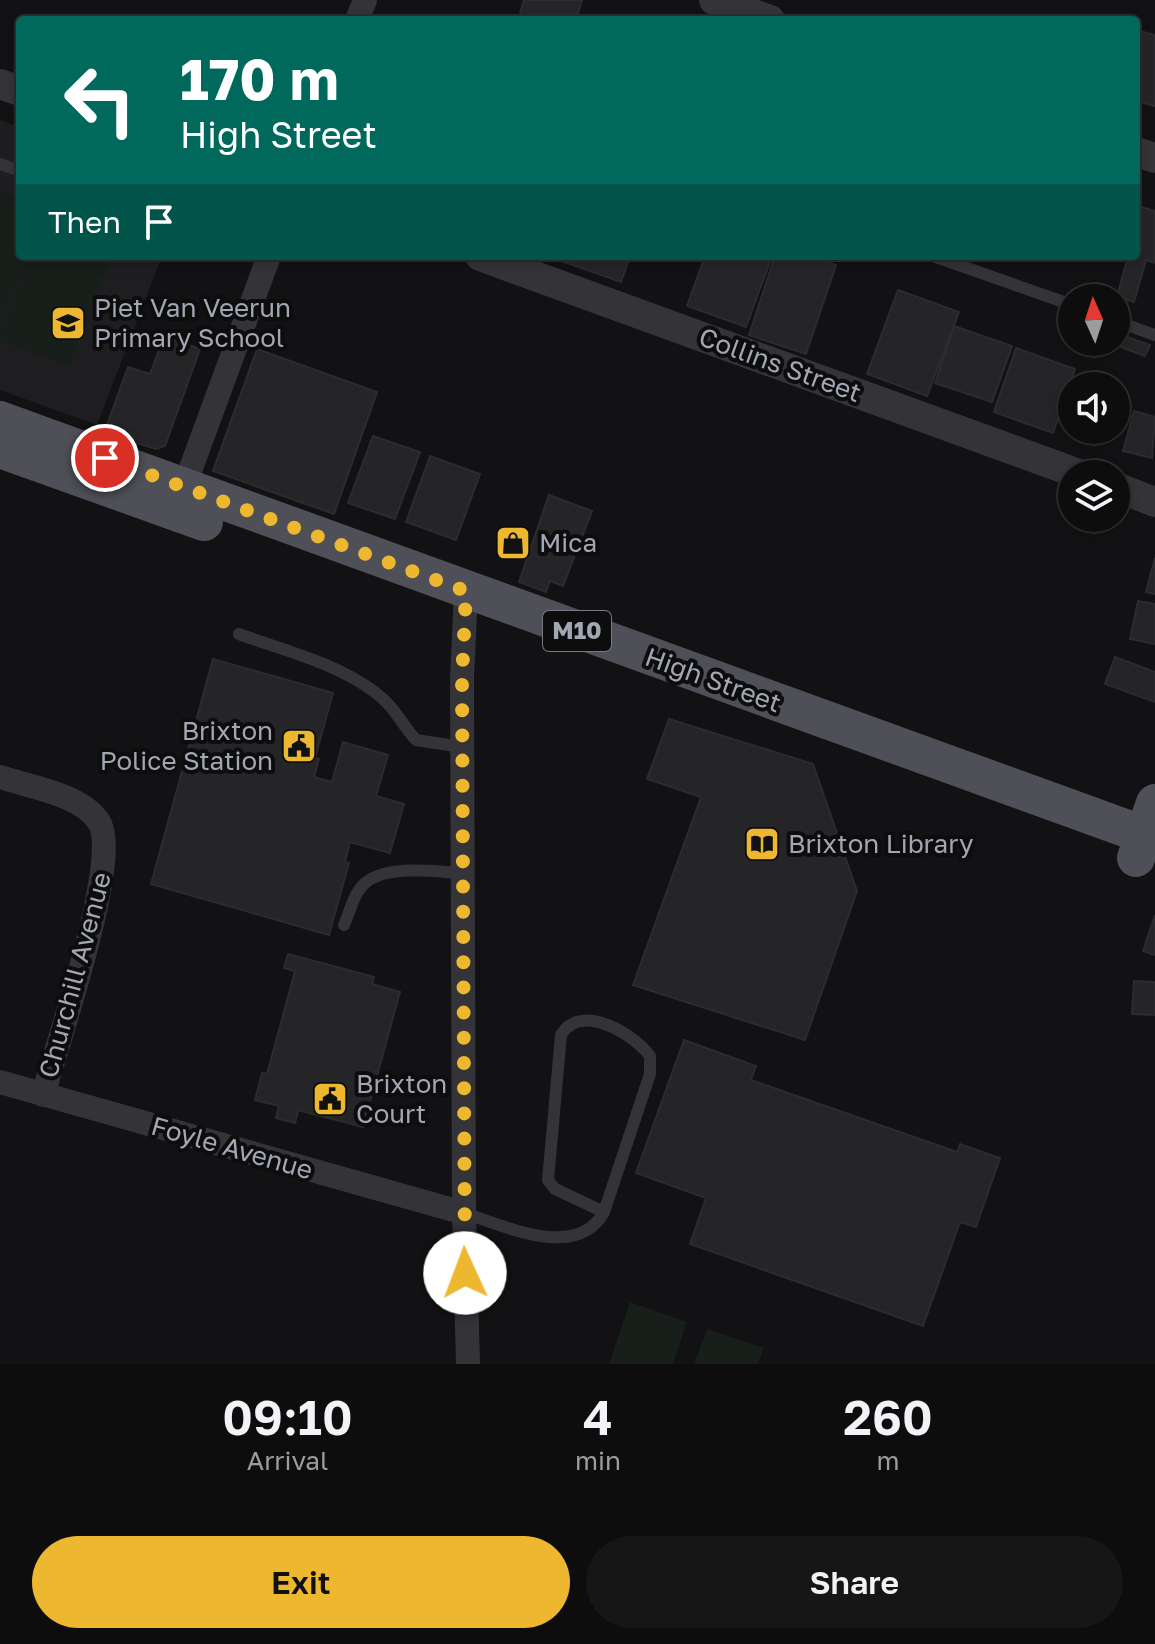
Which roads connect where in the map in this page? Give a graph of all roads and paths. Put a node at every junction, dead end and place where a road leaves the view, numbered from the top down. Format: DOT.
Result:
graph roads {
  1 [pos="714,0"];
  2 [pos="759,16"];
  3 [pos="268,260"];
  4 [pos="491,260"];
  5 [pos="944,260"];
  6 [pos="1058,300"];
  7 [pos="1130,326"];
  8 [pos="1155,335"];
  9 [pos="0,420"];
  10 [pos="0,449"];
  11 [pos="1058,466"];
  12 [pos="1130,492"];
  13 [pos="180,499"];
  14 [pos="1155,502"];
  15 [pos="464,604"];
  16 [pos="239,634"];
  17 [pos="462,747"];
  18 [pos="0,777"];
  19 [pos="1149,840"];
  20 [pos="462,873"];
  21 [pos="344,925"];
  22 [pos="0,1082"];
  23 [pos="43,1095"];
  24 [pos="604,1212"];
  25 [pos="464,1213"];
  26 [pos="468,1364"];
  1 -- 2 [label="street"];
  3 -- 13 [label="street"];
  4 -- 11 [label="street, Collins Street"];
  5 -- 6 [label="lane"];
  7 -- 8 [label="lane"];
  9 -- 13 [label="main road, High Street / M10"];
  10 -- 13 [label="main road, High Street / M10"];
  12 -- 14 [label="street"];
  13 -- 15 [label="main road, High Street / M10"];
  15 -- 17 [label="street"];
  15 -- 19 [label="main road, High Street / M10"];
  16 -- 17 [label="lane"];
  17 -- 20 [label="street"];
  18 -- 23 [label="street, Churchill Avenue"];
  20 -- 21 [label="lane"];
  20 -- 25 [label="street"];
  22 -- 23 [label="street, Foyle Avenue"];
  23 -- 25 [label="street, Foyle Avenue"];
  24 -- 24 [label="lane"];
  24 -- 25 [label="lane"];
  25 -- 26 [label="street"];
}
